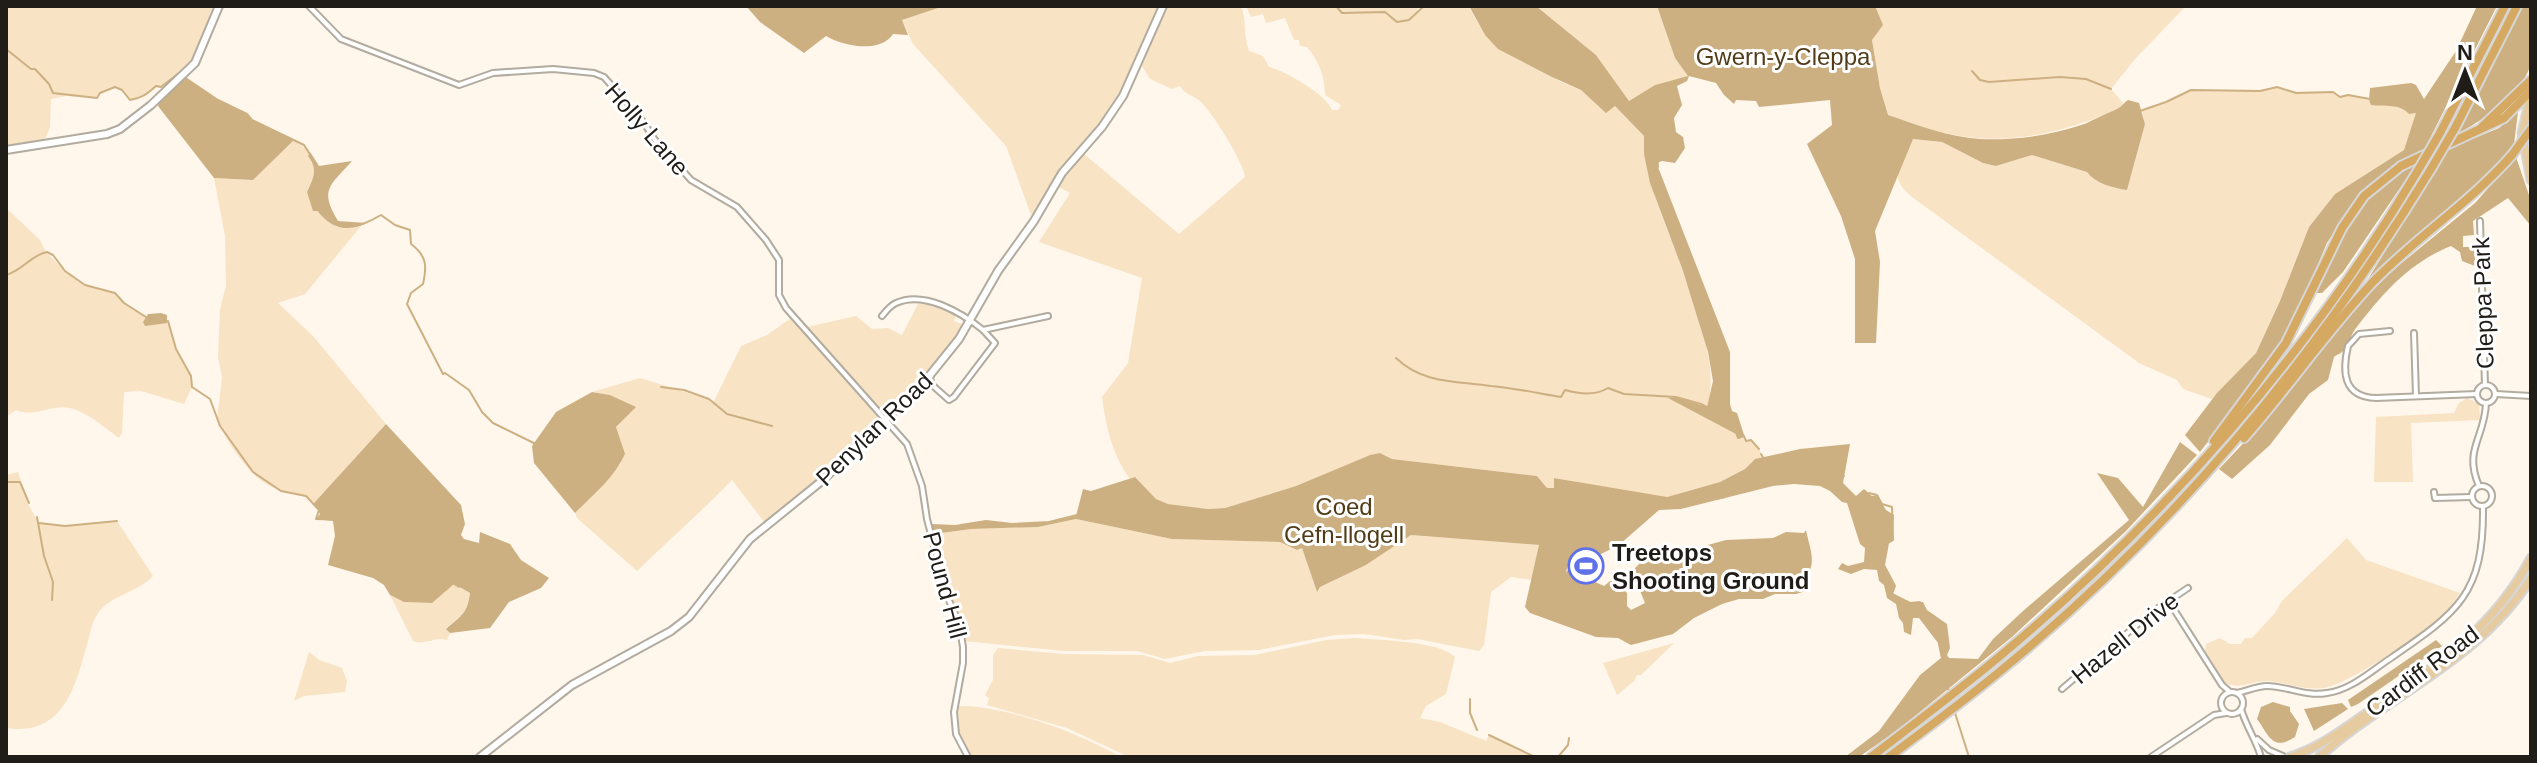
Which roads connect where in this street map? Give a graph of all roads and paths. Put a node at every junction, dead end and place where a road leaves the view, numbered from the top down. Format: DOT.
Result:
graph roads {
  1 [pos="219,6"];
  2 [pos="309,6"];
  3 [pos="1163,6"];
  4 [pos="2505,6"];
  5 [pos="2517,6"];
  6 [pos="2531,80"];
  7 [pos="2531,92"];
  8 [pos="2531,129"];
  9 [pos="2479,130"];
  10 [pos="6,150"];
  11 [pos="2529,170"];
  12 [pos="2531,180"];
  13 [pos="2480,221"];
  14 [pos="882,316"];
  15 [pos="1048,316"];
  16 [pos="970,320"];
  17 [pos="983,330"];
  18 [pos="2390,331"];
  19 [pos="2414,333"];
  20 [pos="930,375"];
  21 [pos="2485,385"];
  22 [pos="2477,394"];
  23 [pos="2496,394"];
  24 [pos="2416,396"];
  25 [pos="2530,396"];
  26 [pos="2486,403"];
  27 [pos="885,420"];
  28 [pos="2479,486"];
  29 [pos="2434,492"];
  30 [pos="2171,495"];
  31 [pos="2471,497"];
  32 [pos="2483,507"];
  33 [pos="2163,520"];
  34 [pos="2531,558"];
  35 [pos="2531,578"];
  36 [pos="2188,588"];
  37 [pos="2168,600"];
  38 [pos="2222,685"];
  39 [pos="2062,689"];
  40 [pos="2253,689"];
  41 [pos="2230,692"];
  42 [pos="2237,693"];
  43 [pos="2221,699"];
  44 [pos="2243,700"];
  45 [pos="2221,706"];
  46 [pos="2241,709"];
  47 [pos="2229,714"];
  48 [pos="2214,715"];
  49 [pos="2244,719"];
  50 [pos="2255,737"];
  51 [pos="480,757"];
  52 [pos="968,757"];
  53 [pos="1871,757"];
  54 [pos="1889,757"];
  55 [pos="2151,757"];
  56 [pos="2261,757"];
  57 [pos="2282,757"];
  58 [pos="2290,757"];
  59 [pos="2319,757"];
  1 -- 10 [label="street"];
  2 -- 27 [label="street, Holly Lane"];
  3 -- 16 [label="street, Penylan Road"];
  4 -- 30 [label="highway, bridge"];
  5 -- 33 [label="highway, bridge"];
  6 -- 9 [label="highway"];
  7 -- 9 [label="highway"];
  7 -- 11 [label="main road"];
  8 -- 33 [label="highway, bridge"];
  9 -- 30 [label="highway"];
  11 -- 12 [label="main road"];
  13 -- 21 [label="street, Cleppa Park"];
  14 -- 16 [label="street"];
  15 -- 17 [label="street"];
  16 -- 17 [label="street"];
  16 -- 20 [label="street, Penylan Road"];
  17 -- 20 [label="street"];
  18 -- 24 [label="street, Cleppa Park"];
  19 -- 24 [label="street"];
  20 -- 27 [label="street, Penylan Road"];
  21 -- 22 [label="street, Cleppa Park"];
  21 -- 23 [label="street, Cleppa Park"];
  22 -- 24 [label="street, Cleppa Park"];
  22 -- 26 [label="street, Cleppa Park"];
  23 -- 25 [label="street, Cleppa Park"];
  23 -- 26 [label="street, Cleppa Park"];
  26 -- 28 [label="street"];
  27 -- 51 [label="street, Penylan Road"];
  27 -- 52 [label="street, Pound Hill"];
  28 -- 31 [label="street"];
  28 -- 32 [label="street"];
  29 -- 31 [label="street"];
  30 -- 53 [label="highway"];
  31 -- 32 [label="street"];
  32 -- 40 [label="street"];
  33 -- 54 [label="highway"];
  34 -- 58 [label="main road, Cardiff Road"];
  35 -- 59 [label="main road, Cardiff Road"];
  36 -- 37 [label="street, Hazell Drive"];
  37 -- 38 [label="street"];
  37 -- 39 [label="street, Hazell Drive"];
  38 -- 41 [label="street"];
  38 -- 43 [label="street"];
  40 -- 42 [label="street"];
  40 -- 44 [label="street"];
  41 -- 42 [label="street"];
  41 -- 43 [label="street"];
  42 -- 44 [label="street"];
  43 -- 45 [label="street"];
  44 -- 46 [label="street"];
  45 -- 47 [label="street"];
  45 -- 48 [label="street"];
  46 -- 47 [label="street"];
  46 -- 49 [label="street"];
  47 -- 48 [label="street"];
  47 -- 49 [label="street"];
  48 -- 55 [label="street"];
  49 -- 50 [label="street"];
  50 -- 56 [label="street"];
  50 -- 57 [label="street"];
  57 -- 58 [label="main road, Cardiff Road"];
}
